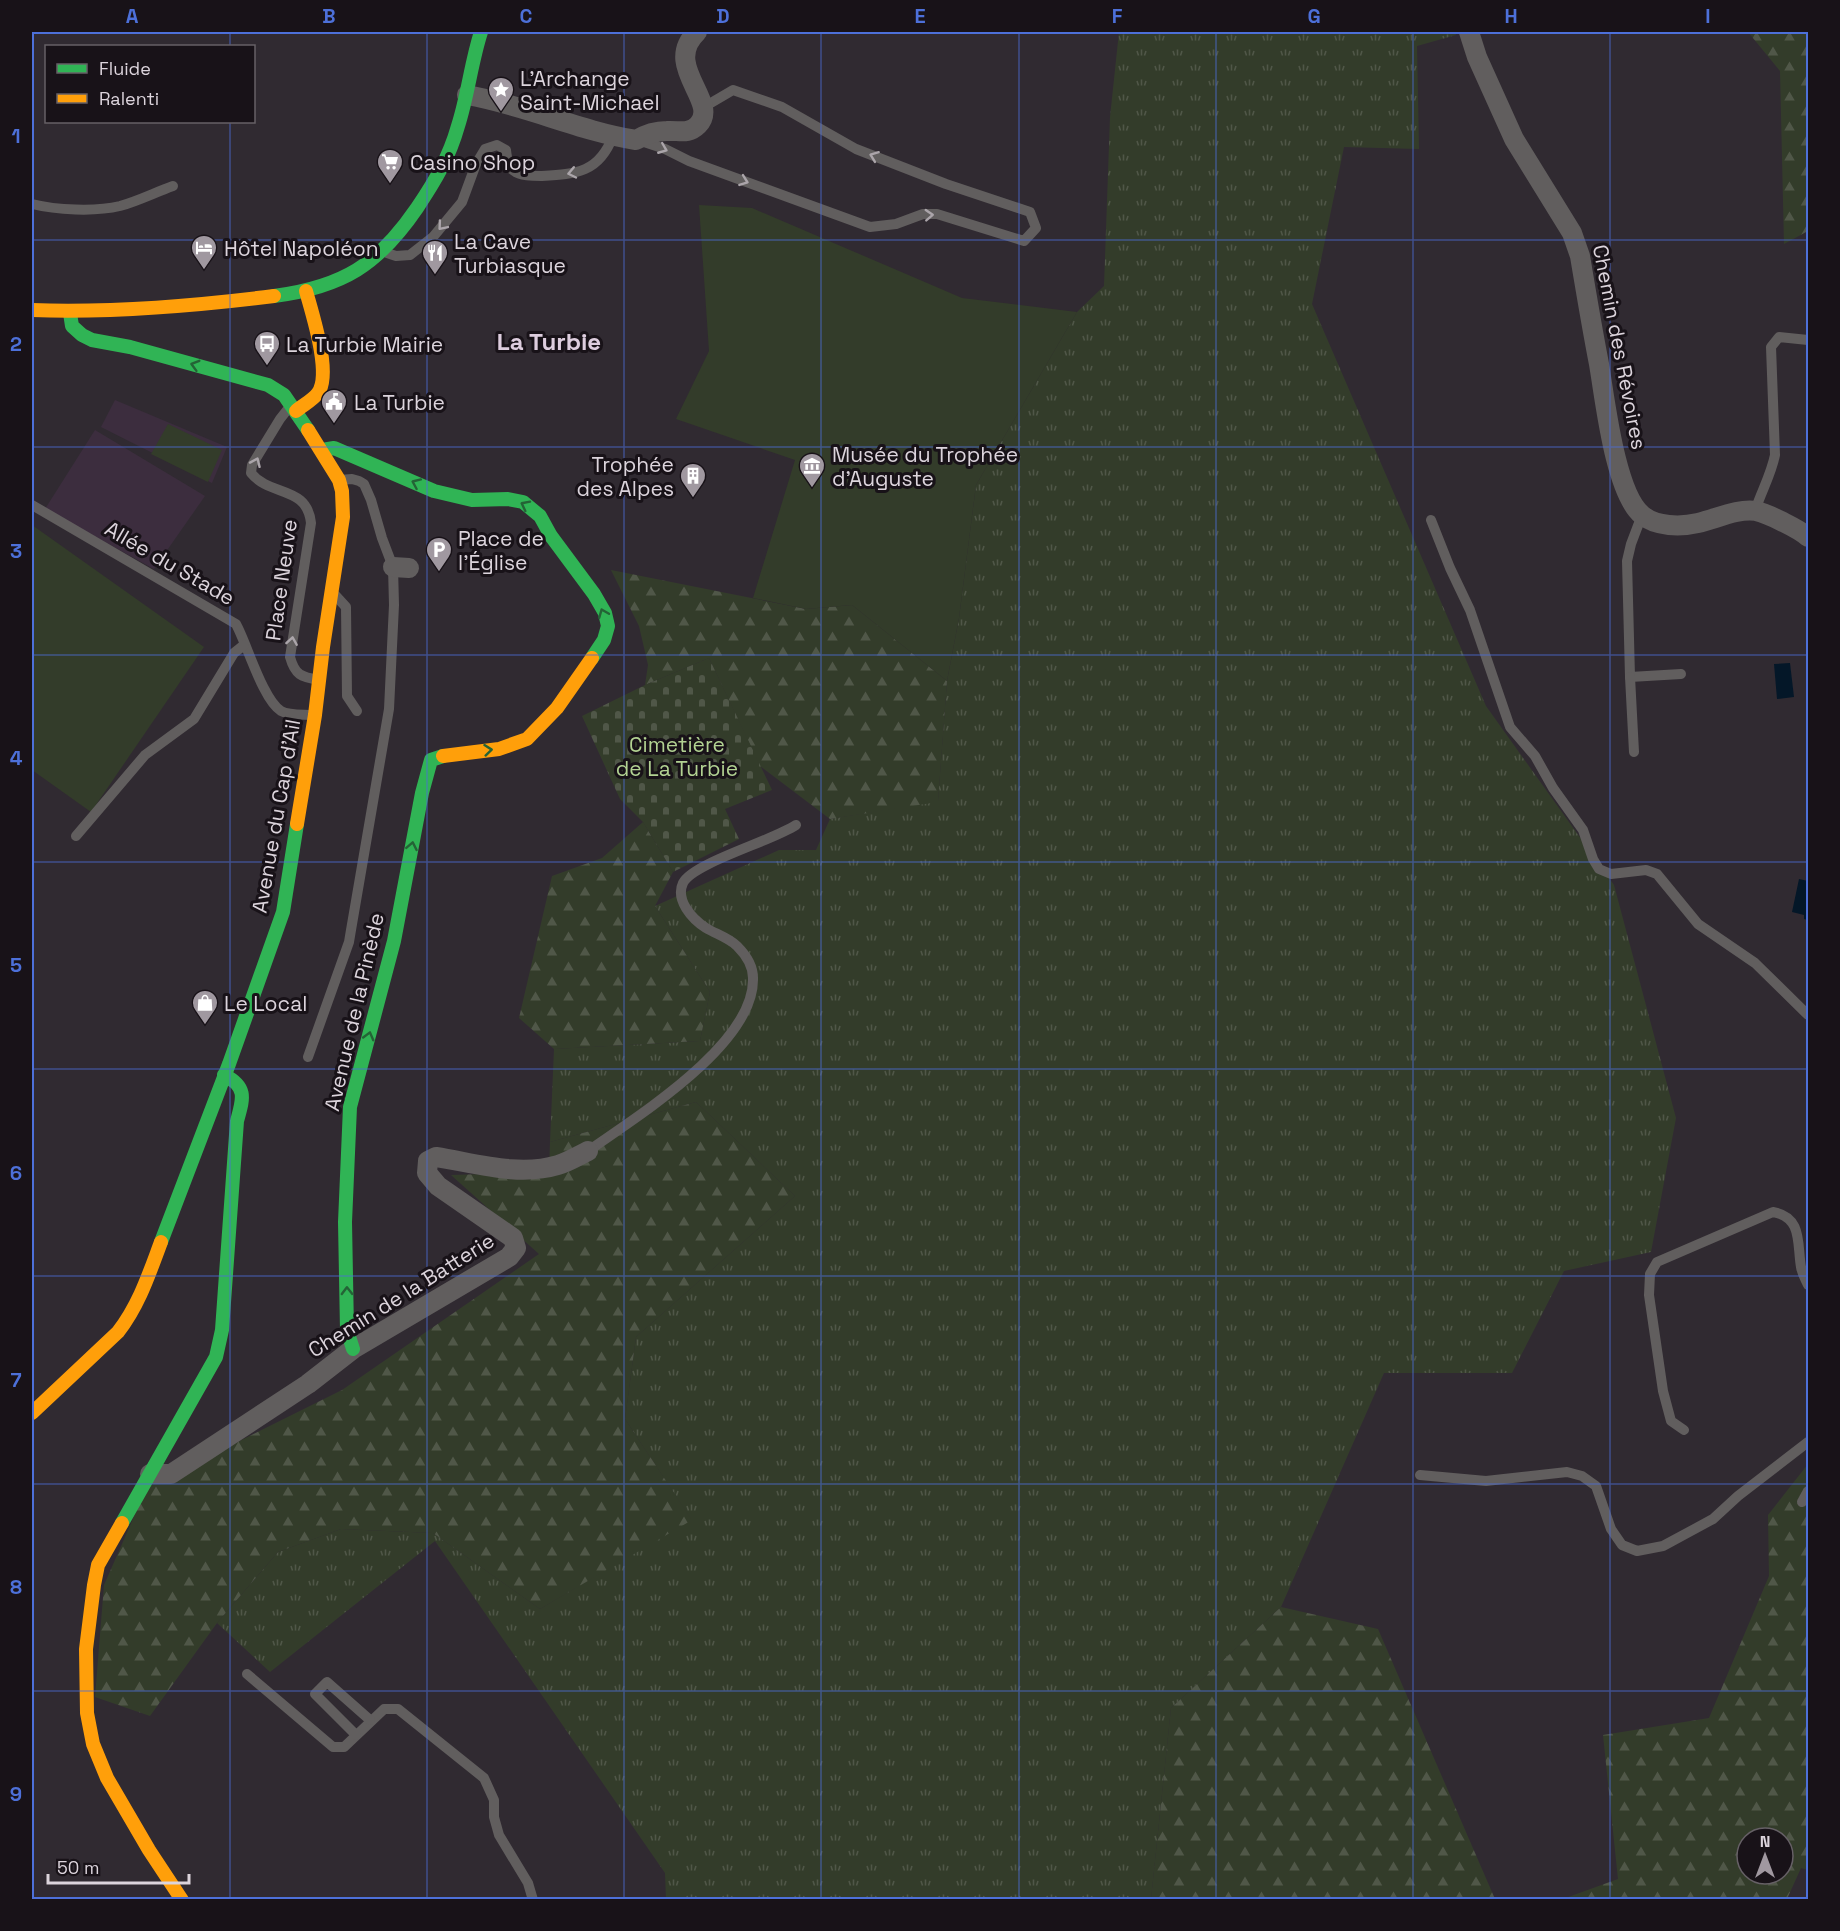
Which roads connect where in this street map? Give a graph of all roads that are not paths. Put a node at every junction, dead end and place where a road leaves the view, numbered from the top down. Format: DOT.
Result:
graph roads {
  1 [pos="481,32"];
  2 [pos="697,32"];
  3 [pos="1469,32"];
  4 [pos="467,95"];
  5 [pos="704,107"];
  6 [pos="613,136"];
  7 [pos="636,140"];
  8 [pos="173,186"];
  9 [pos="32,204"];
  10 [pos="384,252"];
  11 [pos="306,291"];
  12 [pos="32,310"];
  13 [pos="70,313"];
  14 [pos="1809,340"];
  15 [pos="321,363"];
  16 [pos="307,380"];
  17 [pos="291,400"];
  18 [pos="322,450"];
  19 [pos="339,480"];
  20 [pos="32,505"];
  21 [pos="1755,511"];
  22 [pos="1642,515"];
  23 [pos="1431,520"];
  24 [pos="1809,537"];
  25 [pos="331,592"];
  26 [pos="244,645"];
  27 [pos="1681,674"];
  28 [pos="1630,677"];
  29 [pos="319,681"];
  30 [pos="357,711"];
  31 [pos="315,715"];
  32 [pos="1634,752"];
  33 [pos="796,825"];
  34 [pos="76,836"];
  35 [pos="1809,1015"];
  36 [pos="308,1057"];
  37 [pos="224,1075"];
  38 [pos="588,1151"];
  39 [pos="1809,1286"];
  40 [pos="353,1349"];
  41 [pos="32,1413"];
  42 [pos="1684,1430"];
  43 [pos="1809,1442"];
  44 [pos="150,1474"];
  45 [pos="1420,1475"];
  46 [pos="1809,1491"];
  47 [pos="1802,1502"];
  48 [pos="247,1674"];
  49 [pos="370,1720"];
  50 [pos="356,1735"];
  51 [pos="182,1899"];
  52 [pos="532,1899"];
  1 -- 4 [label="street"];
  2 -- 5 [label="street"];
  3 -- 22 [label="street, Chemin des Révoires"];
  4 -- 6 [label="street"];
  4 -- 10 [label="street"];
  5 -- 7 [label="street"];
  7 -- 5 [label="lane, one-way"];
  6 -- 7 [label="street"];
  6 -- 10 [label="lane, one-way"];
  8 -- 9 [label="lane"];
  10 -- 11 [label="street"];
  11 -- 13 [label="street"];
  11 -- 15 [label="street"];
  12 -- 13 [label="street"];
  17 -- 13 [label="street, one-way"];
  14 -- 21 [label="lane"];
  15 -- 16 [label="street"];
  15 -- 17 [label="street"];
  17 -- 18 [label="street, Avenue du Cap d'Ail"];
  29 -- 17 [label="lane, Place Neuve, one-way"];
  18 -- 19 [label="street, Avenue du Cap d'Ail"];
  40 -- 18 [label="street, Avenue de la Pinède, one-way"];
  19 -- 25 [label="street, Avenue du Cap d'Ail"];
  19 -- 36 [label="lane"];
  20 -- 26 [label="lane, Allée du Stade"];
  21 -- 22 [label="street"];
  21 -- 24 [label="street"];
  22 -- 28 [label="lane"];
  23 -- 35 [label="lane"];
  25 -- 29 [label="street, Avenue du Cap d'Ail"];
  25 -- 30 [label="lane"];
  26 -- 31 [label="lane, Allée du Stade"];
  26 -- 34 [label="lane"];
  27 -- 28 [label="lane"];
  28 -- 32 [label="lane"];
  29 -- 31 [label="street, Avenue du Cap d'Ail"];
  31 -- 37 [label="street, Avenue du Cap d'Ail"];
  33 -- 38 [label="lane"];
  37 -- 41 [label="street, Avenue du Cap d'Ail"];
  37 -- 44 [label="street"];
  38 -- 40 [label="street, Chemin de la Batterie"];
  39 -- 42 [label="lane"];
  40 -- 44 [label="street, Chemin de la Batterie"];
  43 -- 45 [label="lane"];
  44 -- 51 [label="street"];
  46 -- 47 [label="lane"];
  48 -- 50 [label="lane"];
  49 -- 50 [label="lane"];
  49 -- 50 [label="lane"];
  49 -- 52 [label="lane"];
}
